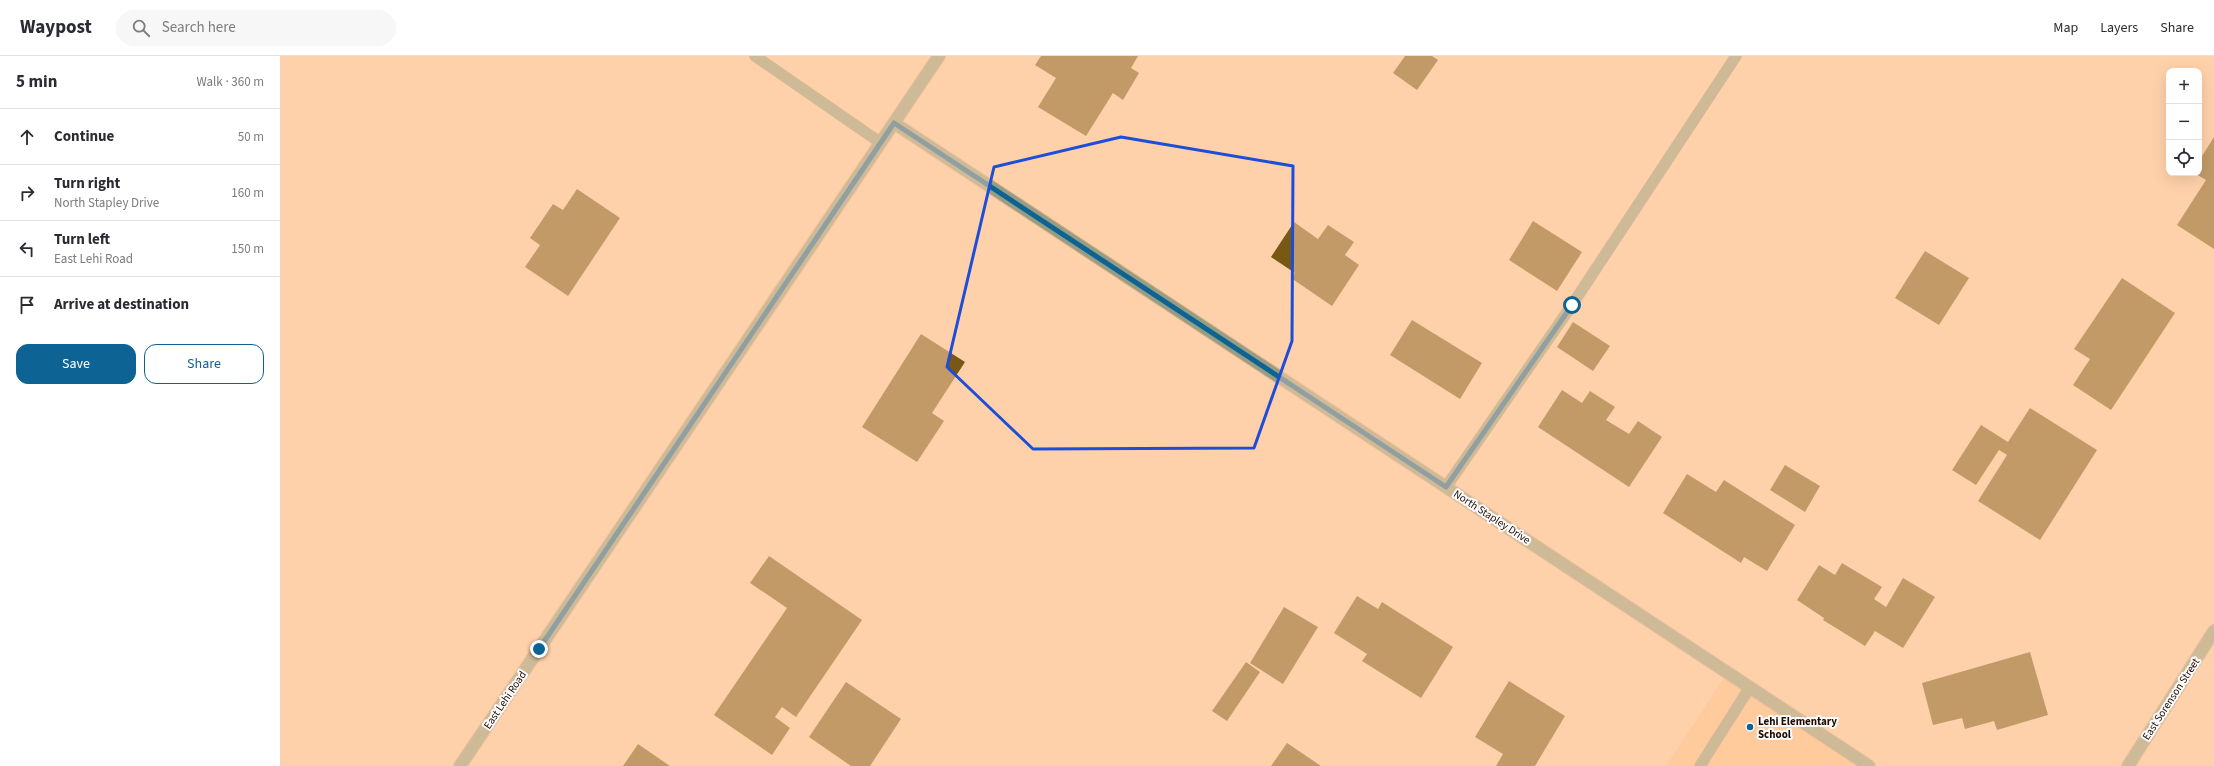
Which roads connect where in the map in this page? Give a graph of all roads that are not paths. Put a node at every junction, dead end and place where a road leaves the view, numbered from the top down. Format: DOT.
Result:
graph roads {
  1 [pos="755,56"];
  2 [pos="939,56"];
  3 [pos="1736,56"];
  4 [pos="894,123"];
  5 [pos="881,143"];
  6 [pos="1446,487"];
  7 [pos="2214,631"];
  8 [pos="1750,687"];
  9 [pos="460,766"];
  10 [pos="1700,766"];
  11 [pos="1868,766"];
  12 [pos="2128,766"];
  1 -- 5 [label="lane"];
  2 -- 4 [label="street, East Lehi Road"];
  3 -- 6 [label="lane"];
  4 -- 5 [label="street, East Lehi Road"];
  4 -- 6 [label="street, North Stapley Drive"];
  5 -- 9 [label="street, East Lehi Road"];
  6 -- 8 [label="street, North Stapley Drive"];
  7 -- 12 [label="street, East Sorenson Street"];
  8 -- 10 [label="lane"];
  8 -- 11 [label="street, North Stapley Drive"];
}
